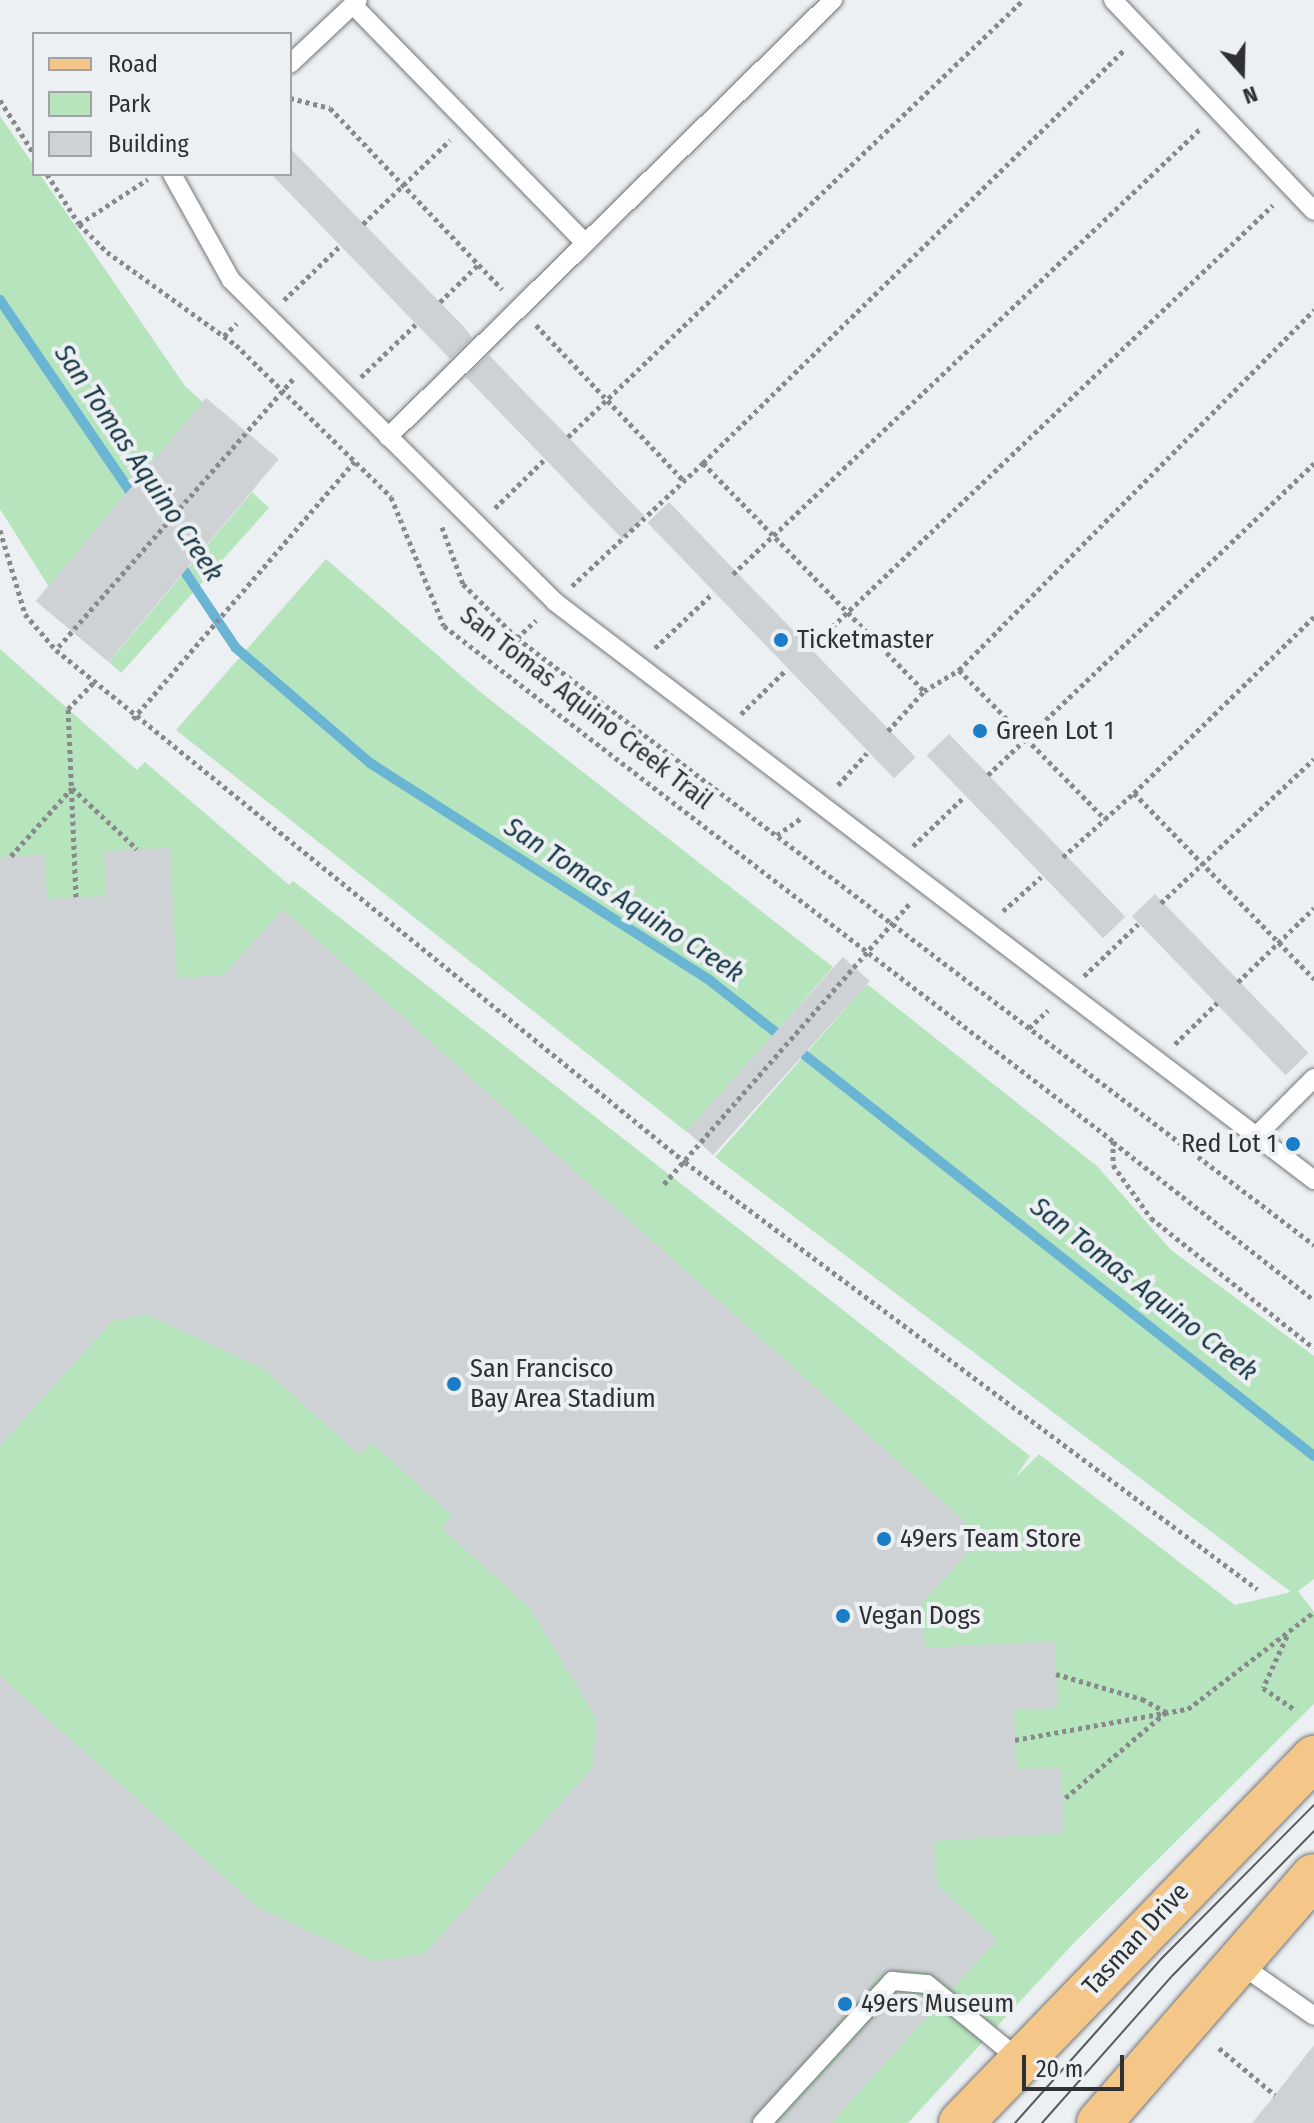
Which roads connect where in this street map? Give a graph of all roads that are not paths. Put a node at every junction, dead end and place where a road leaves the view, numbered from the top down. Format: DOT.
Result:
graph roads {
  1 [pos="833,0"];
  2 [pos="1113,0"];
  3 [pos="356,3"];
  4 [pos="292,62"];
  5 [pos="173,176"];
  6 [pos="1314,211"];
  7 [pos="585,243"];
  8 [pos="388,437"];
  9 [pos="1314,1078"];
  10 [pos="1256,1136"];
  11 [pos="1314,1180"];
  12 [pos="1314,1758"];
  13 [pos="1314,1876"];
  14 [pos="1234,1960"];
  15 [pos="1314,2016"];
  16 [pos="1021,2061"];
  17 [pos="762,2123"];
  18 [pos="961,2123"];
  19 [pos="1099,2123"];
  1 -- 7 [label="lane"];
  2 -- 6 [label="lane"];
  3 -- 4 [label="lane"];
  3 -- 7 [label="lane"];
  5 -- 8 [label="lane"];
  7 -- 8 [label="lane"];
  8 -- 10 [label="lane"];
  9 -- 10 [label="lane"];
  10 -- 11 [label="lane"];
  12 -- 16 [label="main road, Tasman Drive"];
  13 -- 14 [label="main road"];
  14 -- 15 [label="lane"];
  14 -- 19 [label="main road"];
  16 -- 17 [label="lane"];
  16 -- 18 [label="main road, Tasman Drive"];
}
